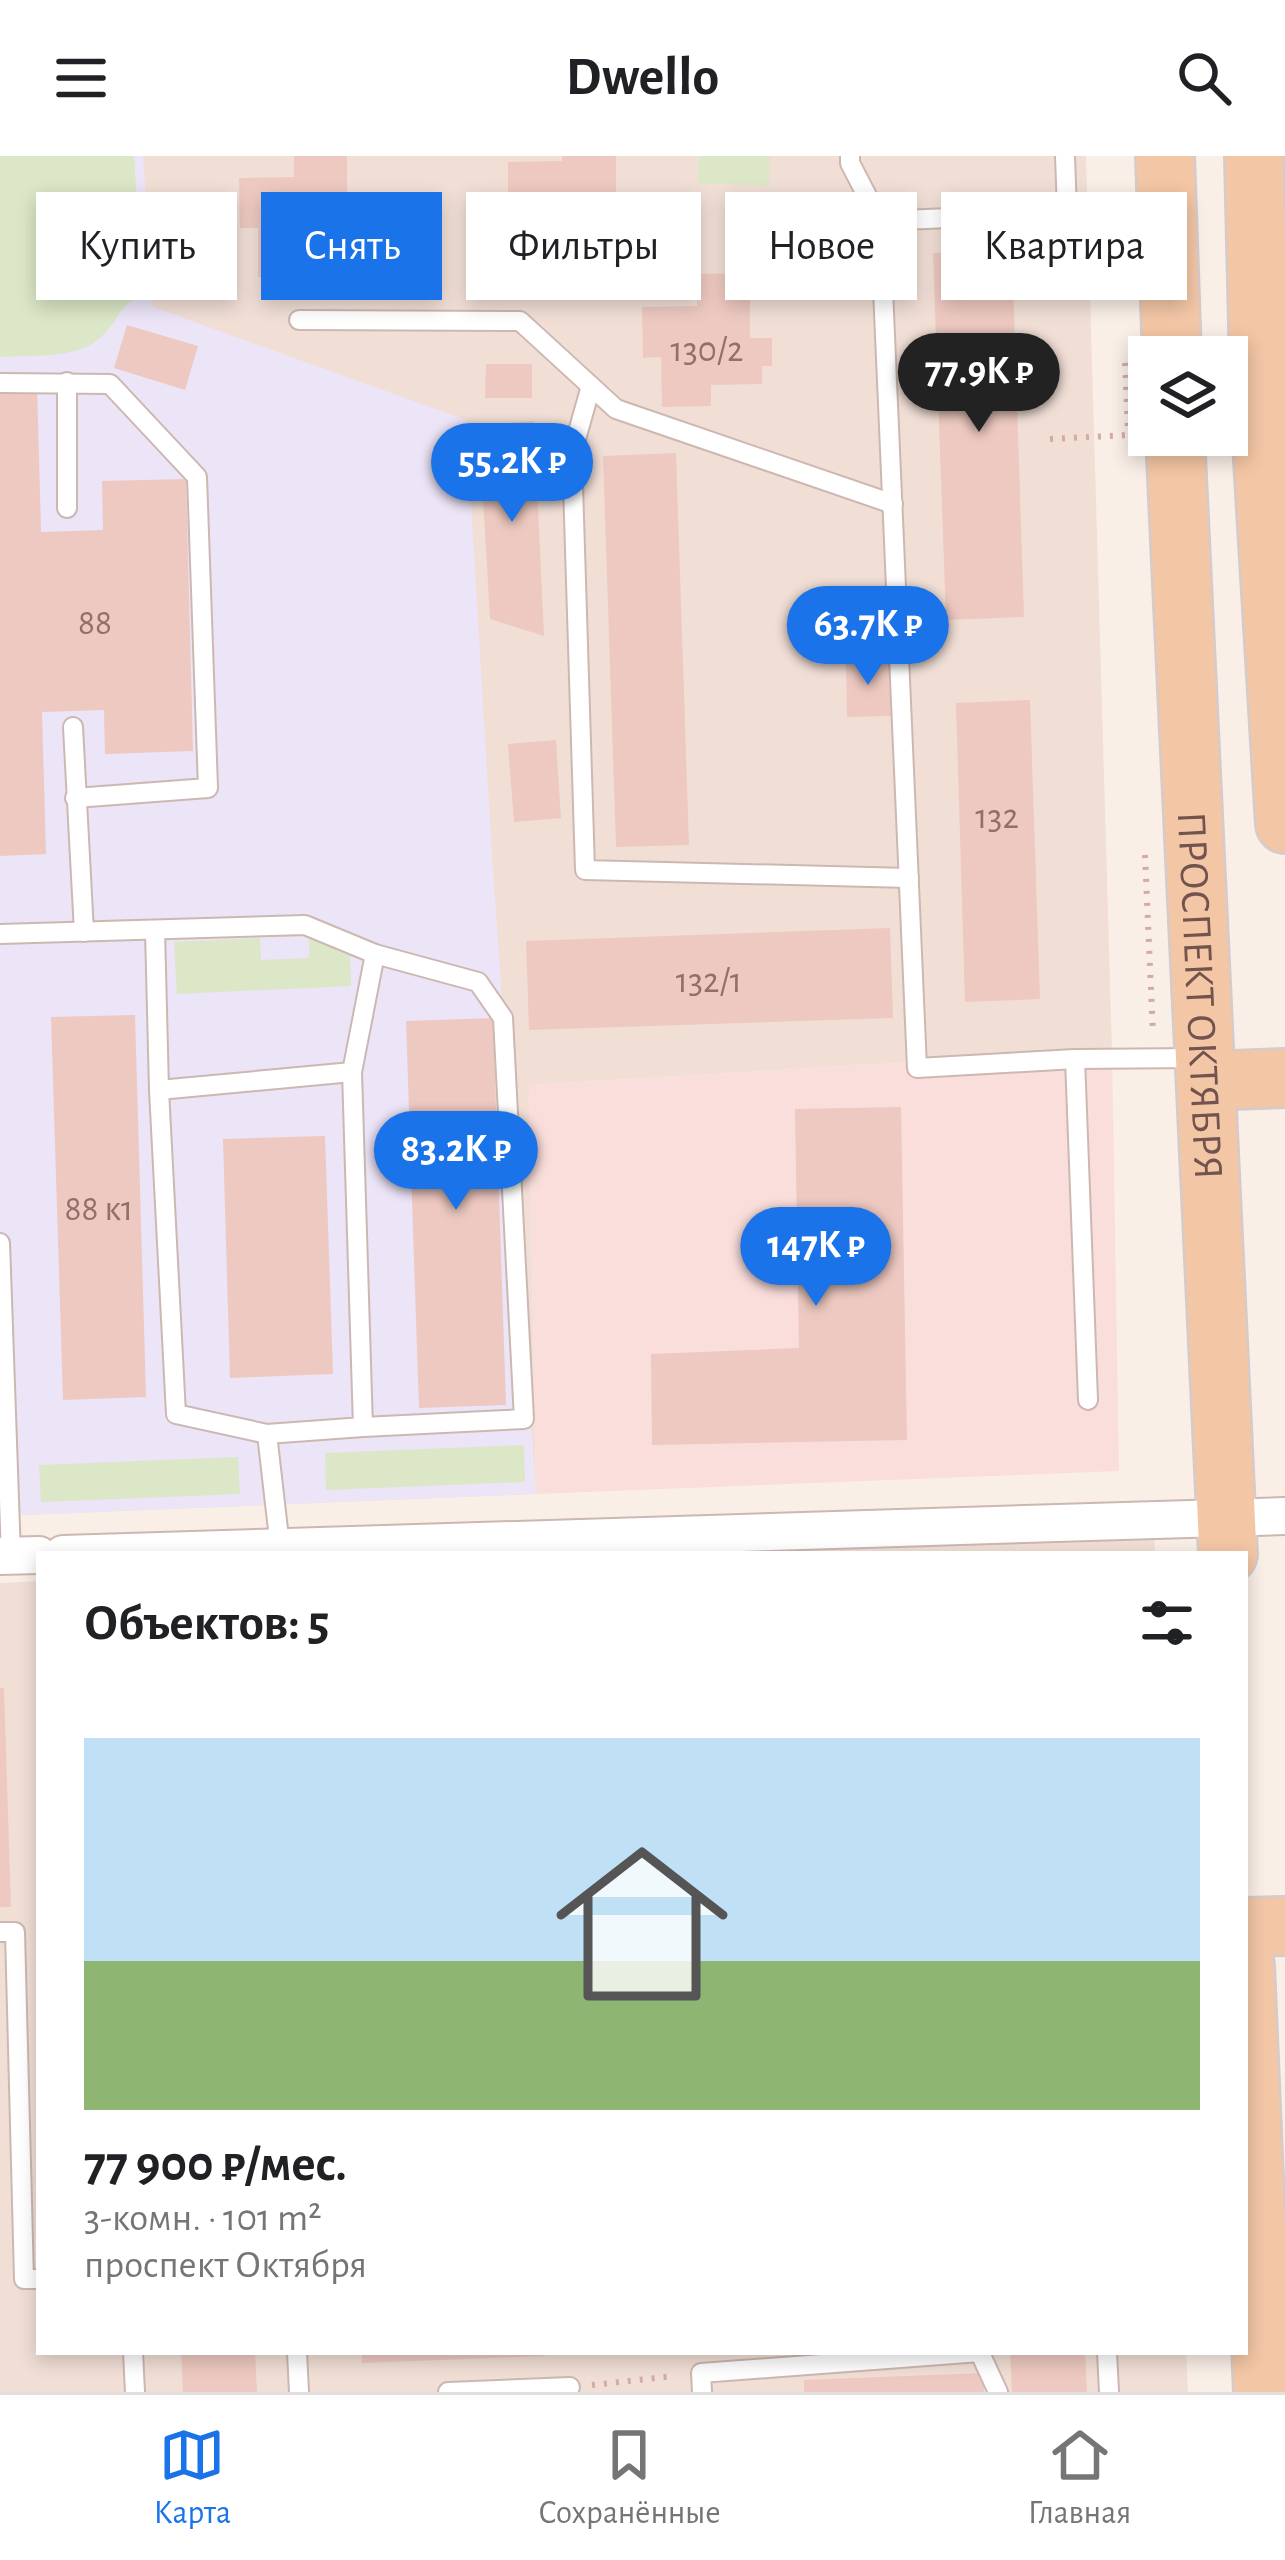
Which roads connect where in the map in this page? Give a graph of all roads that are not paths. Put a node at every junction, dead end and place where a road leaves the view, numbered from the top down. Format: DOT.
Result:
graph roads {
  1 [pos="850,156"];
  2 [pos="1065,156"];
  3 [pos="1254,156"];
  4 [pos="1165,182"];
  5 [pos="865,192"];
  6 [pos="1066,192"];
  7 [pos="1132,192"];
  8 [pos="884,300"];
  9 [pos="299,320"];
  10 [pos="1171,336"];
  11 [pos="67,382"];
  12 [pos="0,383"];
  13 [pos="591,386"];
  14 [pos="1154,456"];
  15 [pos="893,504"];
  16 [pos="67,508"];
  17 [pos="73,727"];
  18 [pos="75,798"];
  19 [pos="1285,824"];
  20 [pos="909,878"];
  21 [pos="154,930"];
  22 [pos="84,932"];
  23 [pos="0,934"];
  24 [pos="375,954"];
  25 [pos="1075,1059"];
  26 [pos="1206,1070"];
  27 [pos="352,1072"];
  28 [pos="1285,1078"];
  29 [pos="159,1090"];
  30 [pos="0,1244"];
  31 [pos="1088,1400"];
  32 [pos="363,1427"];
  33 [pos="267,1434"];
  34 [pos="1285,1516"];
  35 [pos="1227,1536"];
  36 [pos="576,1546"];
  37 [pos="280,1547"];
  38 [pos="156,1551"];
  39 [pos="16,1555"];
  40 [pos="1285,1926"];
  41 [pos="1248,1927"];
  42 [pos="0,1932"];
  43 [pos="1248,2054"];
  44 [pos="36,2279"];
  45 [pos="134,2355"];
  46 [pos="297,2355"];
  47 [pos="916,2355"];
  48 [pos="981,2355"];
  49 [pos="1107,2355"];
  50 [pos="726,2361"];
  51 [pos="701,2382"];
  52 [pos="570,2387"];
  53 [pos="135,2392"];
  54 [pos="299,2392"];
  55 [pos="448,2392"];
  56 [pos="998,2392"];
  57 [pos="1109,2392"];
  58 [pos="1263,2392"];
  1 -- 5 [label="lane"];
  2 -- 6 [label="lane"];
  3 -- 19 [label="main road"];
  4 -- 7 [label="lane"];
  4 -- 10 [label="main road"];
  8 -- 15 [label="lane"];
  9 -- 13 [label="lane"];
  11 -- 12 [label="lane"];
  11 -- 16 [label="lane"];
  11 -- 18 [label="lane"];
  13 -- 15 [label="lane"];
  13 -- 20 [label="lane"];
  14 -- 26 [label="main road, ПРОСПЕКТ ОКТЯБРЯ"];
  15 -- 20 [label="lane"];
  17 -- 18 [label="lane"];
  18 -- 22 [label="lane"];
  20 -- 25 [label="lane"];
  21 -- 22 [label="lane"];
  21 -- 24 [label="lane"];
  21 -- 29 [label="lane"];
  22 -- 23 [label="lane"];
  24 -- 27 [label="lane"];
  24 -- 32 [label="lane"];
  25 -- 26 [label="lane"];
  25 -- 31 [label="lane"];
  26 -- 28 [label="main road"];
  26 -- 35 [label="main road, ПРОСПЕКТ ОКТЯБРЯ"];
  27 -- 29 [label="lane"];
  27 -- 32 [label="lane"];
  29 -- 33 [label="lane"];
  30 -- 39 [label="lane"];
  32 -- 33 [label="lane"];
  33 -- 37 [label="lane"];
  34 -- 35 [label="street"];
  35 -- 36 [label="street"];
  36 -- 37 [label="street"];
  37 -- 38 [label="street"];
  40 -- 41 [label="main road"];
  42 -- 44 [label="lane"];
  43 -- 58 [label="main road"];
  45 -- 53 [label="lane"];
  46 -- 54 [label="lane"];
  47 -- 50 [label="lane"];
  48 -- 56 [label="lane"];
  49 -- 57 [label="lane"];
  50 -- 51 [label="lane"];
  52 -- 55 [label="lane"];
}
